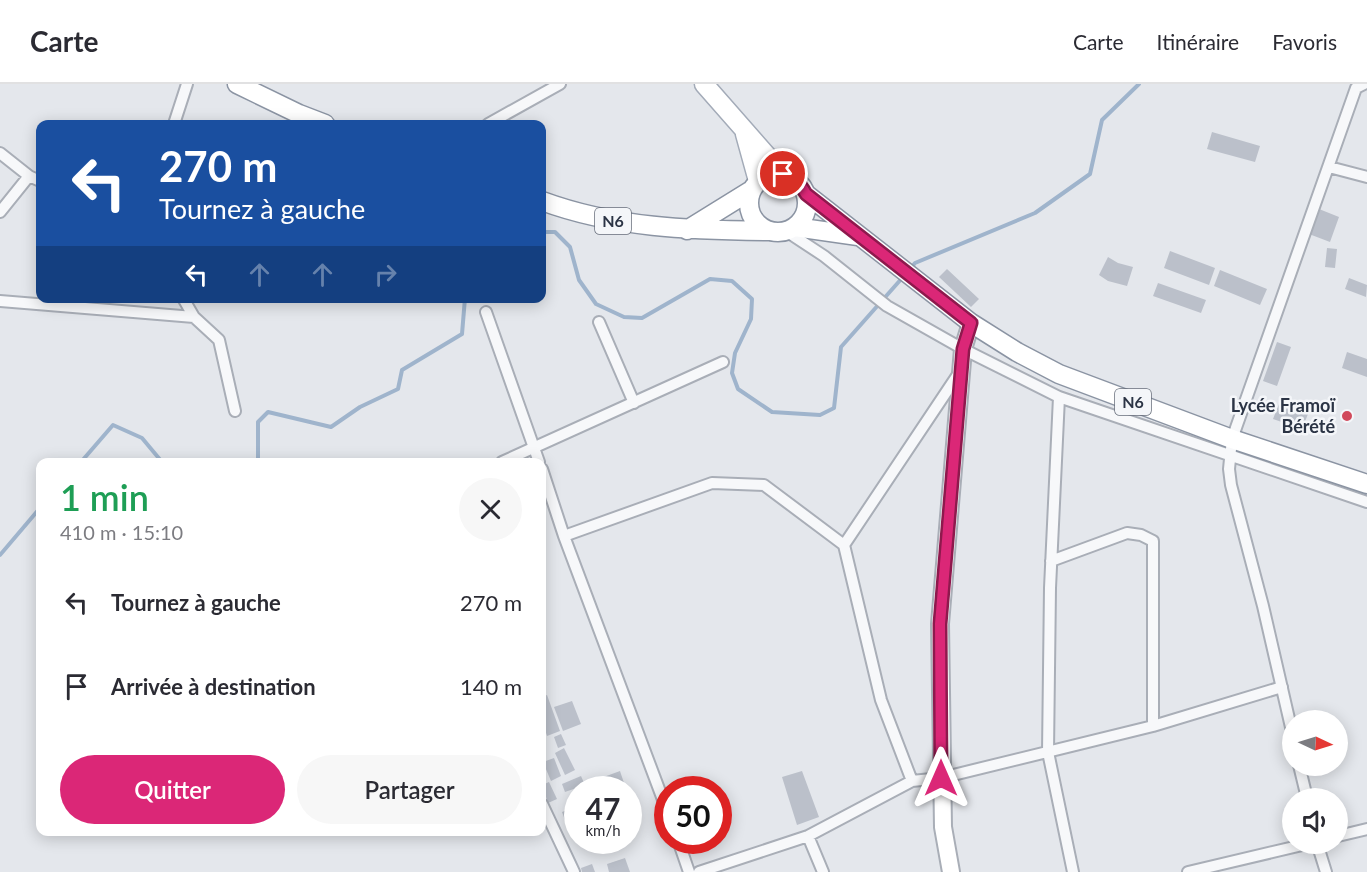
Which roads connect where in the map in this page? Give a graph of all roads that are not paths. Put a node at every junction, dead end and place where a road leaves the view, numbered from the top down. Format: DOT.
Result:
graph roads {
  1 [pos="187,84"];
  2 [pos="560,84"];
  3 [pos="704,84"];
  4 [pos="1364,84"];
  5 [pos="247,87"];
  6 [pos="175,120"];
  7 [pos="317,120"];
  8 [pos="495,120"];
  9 [pos="745,132"];
  10 [pos="0,153"];
  11 [pos="1329,167"];
  12 [pos="783,174"];
  13 [pos="29,176"];
  14 [pos="1367,177"];
  15 [pos="36,179"];
  16 [pos="754,186"];
  17 [pos="806,194"];
  18 [pos="546,202"];
  19 [pos="0,212"];
  20 [pos="791,229"];
  21 [pos="687,230"];
  22 [pos="767,231"];
  23 [pos="861,237"];
  24 [pos="0,301"];
  25 [pos="186,303"];
  26 [pos="486,312"];
  27 [pos="194,317"];
  28 [pos="599,322"];
  29 [pos="971,323"];
  30 [pos="963,349"];
  31 [pos="723,362"];
  32 [pos="961,370"];
  33 [pos="1059,397"];
  34 [pos="634,403"];
  35 [pos="235,411"];
  36 [pos="534,447"];
  37 [pos="1231,448"];
  38 [pos="511,458"];
  39 [pos="538,458"];
  40 [pos="546,480"];
  41 [pos="1367,484"];
  42 [pos="1367,502"];
  43 [pos="564,536"];
  44 [pos="844,545"];
  45 [pos="1051,561"];
  46 [pos="1282,687"];
  47 [pos="1287,710"];
  48 [pos="1153,726"];
  49 [pos="1048,752"];
  50 [pos="654,776"];
  51 [pos="941,778"];
  52 [pos="912,781"];
  53 [pos="546,812"];
  54 [pos="1367,829"];
  55 [pos="1348,834"];
  56 [pos="808,836"];
  57 [pos="1282,851"];
  58 [pos="683,854"];
  59 [pos="1320,854"];
  60 [pos="1212,870"];
  61 [pos="574,872"];
  62 [pos="689,872"];
  63 [pos="699,872"];
  64 [pos="823,872"];
  65 [pos="951,872"];
  66 [pos="1073,872"];
  67 [pos="1188,872"];
  68 [pos="1326,872"];
  1 -- 6 [label="street"];
  2 -- 8 [label="street"];
  3 -- 9 [label="main road"];
  4 -- 11 [label="street"];
  5 -- 7 [label="main road"];
  9 -- 12 [label="main road"];
  9 -- 16 [label="main road"];
  10 -- 13 [label="street"];
  11 -- 14 [label="street"];
  11 -- 37 [label="street"];
  12 -- 16 [label="main road"];
  12 -- 17 [label="main road, N6"];
  13 -- 15 [label="street"];
  13 -- 19 [label="street"];
  16 -- 21 [label="main road"];
  16 -- 22 [label="main road"];
  17 -- 20 [label="main road"];
  17 -- 23 [label="main road, N6"];
  18 -- 21 [label="main road, N6"];
  20 -- 22 [label="main road, N6"];
  20 -- 23 [label="main road, N6"];
  20 -- 30 [label="street"];
  21 -- 22 [label="main road, N6"];
  23 -- 29 [label="main road, N6"];
  24 -- 27 [label="street"];
  25 -- 27 [label="street"];
  26 -- 36 [label="street"];
  27 -- 35 [label="street"];
  28 -- 34 [label="street"];
  29 -- 30 [label="main road"];
  29 -- 37 [label="main road, N6"];
  30 -- 32 [label="main road"];
  30 -- 33 [label="street"];
  31 -- 34 [label="street"];
  32 -- 44 [label="street"];
  32 -- 51 [label="main road"];
  33 -- 37 [label="street"];
  33 -- 45 [label="street"];
  34 -- 36 [label="street"];
  36 -- 38 [label="street"];
  36 -- 39 [label="street"];
  37 -- 41 [label="main road, N6"];
  37 -- 42 [label="street"];
  37 -- 46 [label="street"];
  40 -- 43 [label="street"];
  43 -- 44 [label="street"];
  43 -- 50 [label="street"];
  44 -- 52 [label="street"];
  45 -- 48 [label="street"];
  45 -- 49 [label="street"];
  46 -- 47 [label="street"];
  46 -- 48 [label="street"];
  48 -- 49 [label="street"];
  49 -- 51 [label="street"];
  49 -- 66 [label="street"];
  51 -- 52 [label="street"];
  51 -- 65 [label="main road"];
  52 -- 56 [label="street"];
  53 -- 61 [label="street"];
  54 -- 55 [label="street"];
  56 -- 63 [label="street"];
  56 -- 64 [label="street"];
  57 -- 60 [label="street"];
  58 -- 62 [label="street"];
  59 -- 68 [label="street"];
  60 -- 67 [label="street"];
}
